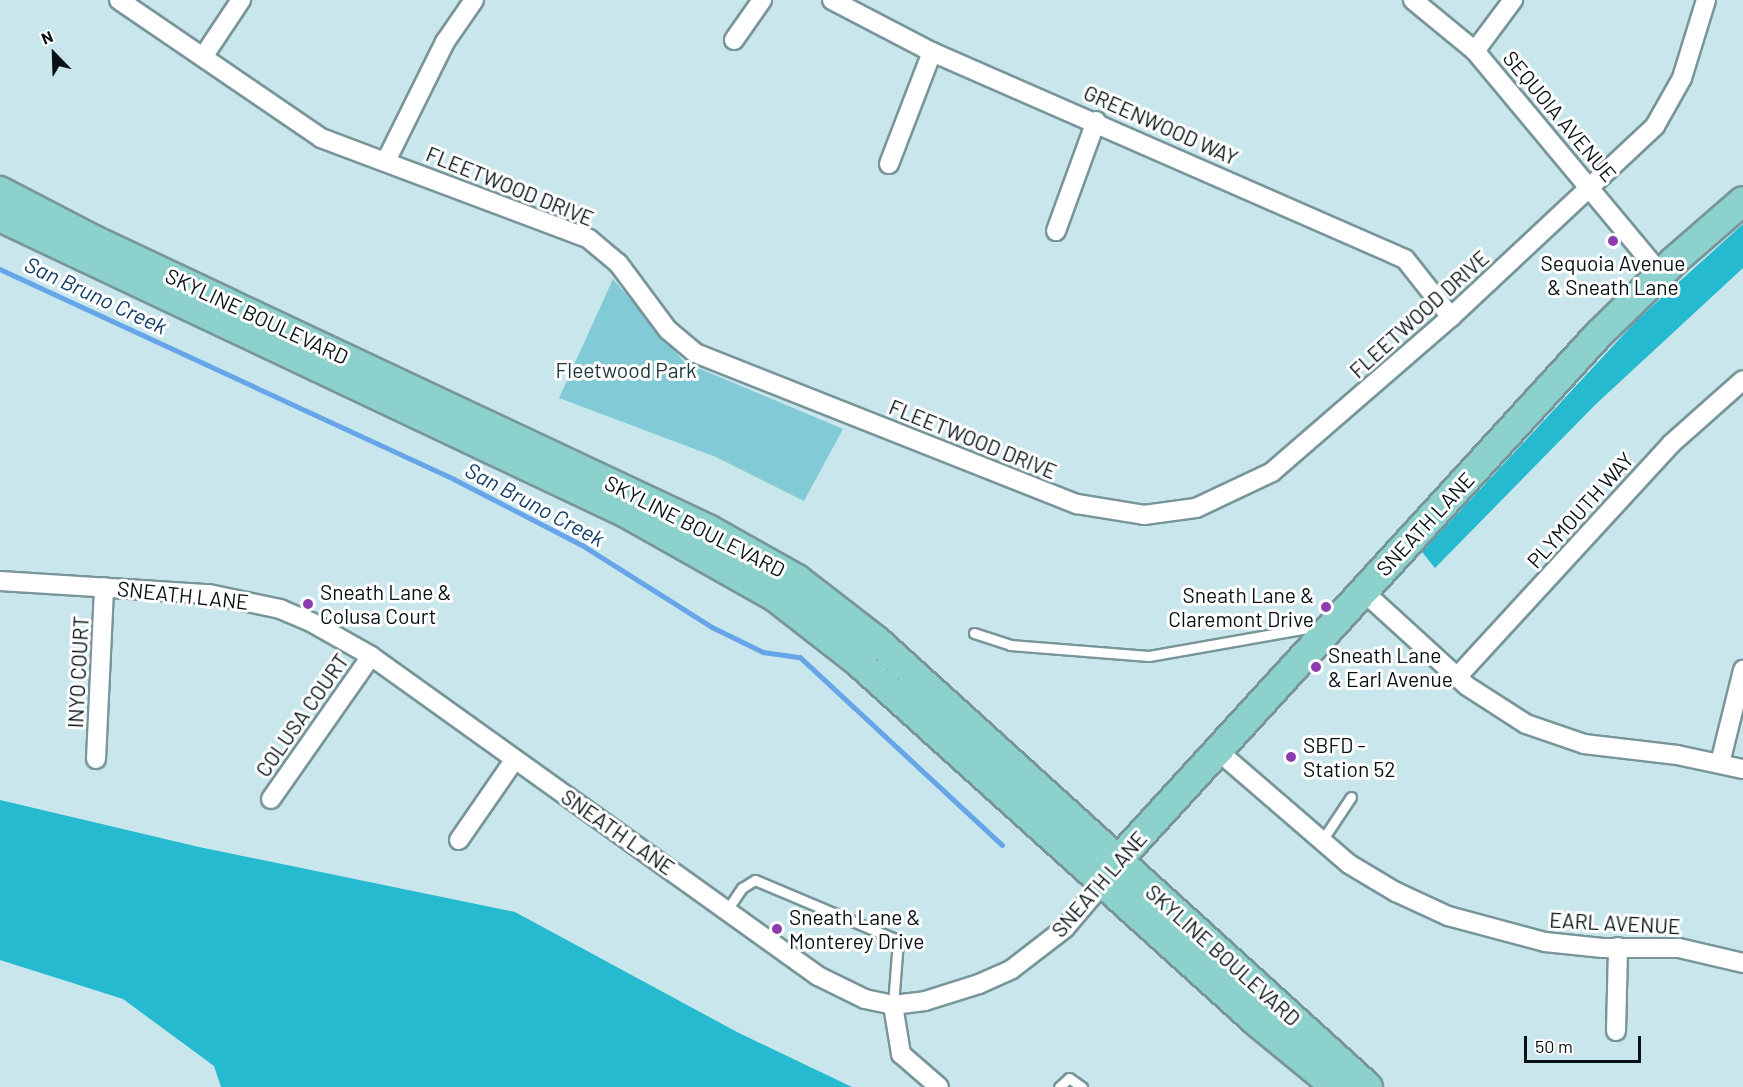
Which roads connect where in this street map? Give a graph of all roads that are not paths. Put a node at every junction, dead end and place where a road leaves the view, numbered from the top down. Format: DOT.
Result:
graph roads {
  1 [pos="119,0"];
  2 [pos="241,0"];
  3 [pos="474,0"];
  4 [pos="762,0"];
  5 [pos="832,0"];
  6 [pos="1413,0"];
  7 [pos="1513,0"];
  8 [pos="1706,0"];
  9 [pos="734,40"];
  10 [pos="1475,51"];
  11 [pos="932,52"];
  12 [pos="203,57"];
  13 [pos="1096,121"];
  14 [pos="386,161"];
  15 [pos="889,164"];
  16 [pos="1590,188"];
  17 [pos="0,191"];
  18 [pos="1743,201"];
  19 [pos="0,217"];
  20 [pos="1056,231"];
  21 [pos="1660,273"];
  22 [pos="1451,317"];
  23 [pos="1743,380"];
  24 [pos="0,582"];
  25 [pos="104,587"];
  26 [pos="1364,592"];
  27 [pos="974,633"];
  28 [pos="1320,639"];
  29 [pos="371,656"];
  30 [pos="1743,670"];
  31 [pos="1458,677"];
  32 [pos="1218,750"];
  33 [pos="96,759"];
  34 [pos="515,759"];
  35 [pos="1720,763"];
  36 [pos="1743,770"];
  37 [pos="1351,797"];
  38 [pos="271,799"];
  39 [pos="459,840"];
  40 [pos="1321,842"];
  41 [pos="1119,859"];
  42 [pos="1099,880"];
  43 [pos="727,910"];
  44 [pos="1618,948"];
  45 [pos="1743,963"];
  46 [pos="893,1005"];
  47 [pos="1616,1031"];
  48 [pos="939,1087"];
  49 [pos="1059,1087"];
  50 [pos="1082,1087"];
  51 [pos="1336,1087"];
  52 [pos="1368,1087"];
  1 -- 12 [label="street, FLEETWOOD DRIVE"];
  2 -- 12 [label="street"];
  3 -- 14 [label="street"];
  4 -- 9 [label="street"];
  5 -- 11 [label="street, GREENWOOD WAY"];
  6 -- 10 [label="street, SEQUOIA AVENUE"];
  7 -- 10 [label="street"];
  8 -- 16 [label="street, FLEETWOOD DRIVE"];
  10 -- 16 [label="street, SEQUOIA AVENUE"];
  11 -- 13 [label="street, GREENWOOD WAY"];
  11 -- 15 [label="street"];
  12 -- 14 [label="street, FLEETWOOD DRIVE"];
  13 -- 20 [label="street"];
  13 -- 22 [label="street, GREENWOOD WAY"];
  14 -- 22 [label="street, FLEETWOOD DRIVE"];
  16 -- 21 [label="street, SEQUOIA AVENUE"];
  16 -- 22 [label="street, FLEETWOOD DRIVE"];
  17 -- 41 [label="main road, SKYLINE BOULEVARD"];
  18 -- 21 [label="main road, SNEATH LANE"];
  19 -- 42 [label="main road, SKYLINE BOULEVARD"];
  21 -- 26 [label="main road, SNEATH LANE"];
  23 -- 31 [label="street, PLYMOUTH WAY"];
  24 -- 25 [label="street, SNEATH LANE"];
  25 -- 29 [label="street, SNEATH LANE"];
  25 -- 33 [label="street, INYO COURT"];
  26 -- 28 [label="main road, SNEATH LANE"];
  26 -- 31 [label="street"];
  27 -- 28 [label="lane"];
  28 -- 32 [label="main road, SNEATH LANE"];
  29 -- 34 [label="street, SNEATH LANE"];
  29 -- 38 [label="street, COLUSA COURT"];
  30 -- 35 [label="street"];
  31 -- 35 [label="street"];
  32 -- 40 [label="street, EARL AVENUE"];
  32 -- 41 [label="main road, SNEATH LANE"];
  34 -- 39 [label="street"];
  34 -- 43 [label="street, SNEATH LANE"];
  35 -- 36 [label="street"];
  37 -- 40 [label="lane"];
  40 -- 44 [label="street, EARL AVENUE"];
  41 -- 42 [label="main road, SNEATH LANE"];
  41 -- 52 [label="main road, SKYLINE BOULEVARD"];
  42 -- 46 [label="street, SNEATH LANE"];
  42 -- 51 [label="main road, SKYLINE BOULEVARD"];
  43 -- 46 [label="street, SNEATH LANE"];
  43 -- 46 [label="lane"];
  44 -- 45 [label="street, EARL AVENUE"];
  44 -- 47 [label="street"];
  46 -- 48 [label="street"];
  49 -- 50 [label="lane"];
}
